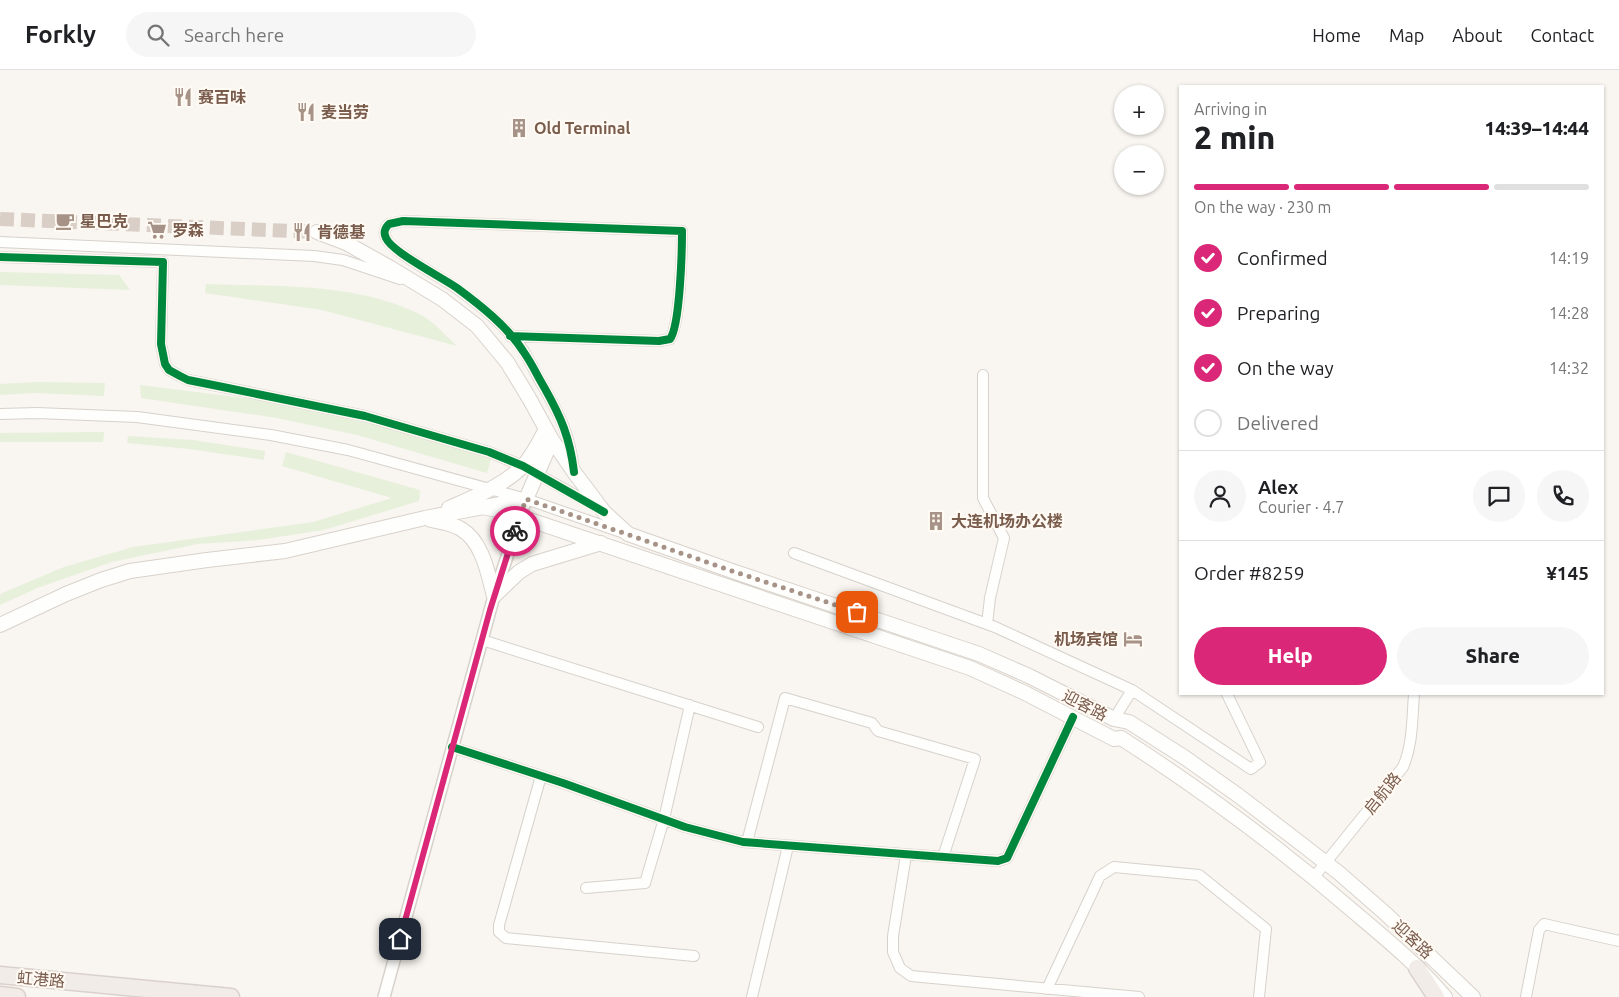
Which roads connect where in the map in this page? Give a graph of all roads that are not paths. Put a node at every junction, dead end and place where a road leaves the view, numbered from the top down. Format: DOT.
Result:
graph roads {
  1 [pos="317,232"];
  2 [pos="0,242"];
  3 [pos="0,257"];
  4 [pos="422,287"];
  5 [pos="510,336"];
  6 [pos="983,375"];
  7 [pos="0,414"];
  8 [pos="549,435"];
  9 [pos="523,466"];
  10 [pos="574,472"];
  11 [pos="536,473"];
  12 [pos="489,490"];
  13 [pos="526,499"];
  14 [pos="482,507"];
  15 [pos="604,512"];
  16 [pos="520,517"];
  17 [pos="425,518"];
  18 [pos="628,534"];
  19 [pos="601,543"];
  20 [pos="794,552"];
  21 [pos="494,596"];
  22 [pos="987,624"];
  23 [pos="0,625"];
  24 [pos="482,640"];
  25 [pos="1132,690"];
  26 [pos="1227,695"];
  27 [pos="1414,695"];
  28 [pos="690,705"];
  29 [pos="1073,717"];
  30 [pos="1114,719"];
  31 [pos="758,727"];
  32 [pos="452,747"];
  33 [pos="541,776"];
  34 [pos="664,819"];
  35 [pos="747,842"];
  36 [pos="788,846"];
  37 [pos="906,854"];
  38 [pos="943,857"];
  39 [pos="1326,863"];
  40 [pos="1314,877"];
  41 [pos="586,888"];
  42 [pos="1619,941"];
  43 [pos="694,956"];
  44 [pos="1417,968"];
  45 [pos="0,976"];
  46 [pos="1047,988"];
  47 [pos="0,995"];
  48 [pos="17,997"];
  49 [pos="231,997"];
  50 [pos="384,997"];
  51 [pos="752,997"];
  52 [pos="1139,997"];
  53 [pos="1259,997"];
  54 [pos="1436,997"];
  55 [pos="1445,997"];
  56 [pos="1474,997"];
  57 [pos="1526,997"];
  1 -- 4 [label="main road"];
  2 -- 4 [label="street"];
  3 -- 9 [label="street"];
  4 -- 8 [label="main road"];
  5 -- 5 [label="street"];
  5 -- 10 [label="street"];
  6 -- 22 [label="street"];
  7 -- 12 [label="street"];
  8 -- 9 [label="main road"];
  8 -- 10 [label="main road"];
  8 -- 11 [label="main road"];
  9 -- 11 [label="street"];
  9 -- 12 [label="main road"];
  10 -- 15 [label="main road"];
  11 -- 13 [label="main road"];
  11 -- 15 [label="street"];
  12 -- 13 [label="street"];
  12 -- 17 [label="main road"];
  13 -- 14 [label="main road"];
  13 -- 16 [label="street"];
  13 -- 18 [label="street"];
  14 -- 16 [label="main road, 迎客路"];
  14 -- 17 [label="main road"];
  15 -- 18 [label="main road"];
  16 -- 19 [label="main road, 迎客路"];
  16 -- 21 [label="street"];
  17 -- 21 [label="main road"];
  17 -- 23 [label="main road"];
  18 -- 30 [label="main road, 迎客路"];
  19 -- 21 [label="main road"];
  19 -- 29 [label="main road, 迎客路"];
  20 -- 22 [label="street"];
  21 -- 24 [label="street"];
  22 -- 25 [label="street"];
  24 -- 28 [label="street"];
  24 -- 32 [label="street"];
  25 -- 26 [label="street"];
  25 -- 30 [label="street"];
  27 -- 39 [label="street, 启航路"];
  28 -- 31 [label="street"];
  28 -- 34 [label="street"];
  29 -- 38 [label="street"];
  29 -- 40 [label="main road, 迎客路"];
  30 -- 39 [label="main road, 迎客路"];
  32 -- 33 [label="street"];
  32 -- 50 [label="street"];
  33 -- 34 [label="street"];
  33 -- 43 [label="street"];
  34 -- 35 [label="street"];
  34 -- 41 [label="street"];
  35 -- 36 [label="street"];
  35 -- 38 [label="street"];
  36 -- 37 [label="street"];
  36 -- 51 [label="street"];
  37 -- 38 [label="street"];
  37 -- 46 [label="street"];
  39 -- 40 [label="street, 启航路"];
  39 -- 56 [label="main road, 迎客路"];
  40 -- 44 [label="main road, 迎客路"];
  42 -- 57 [label="street"];
  44 -- 54 [label="highway"];
  44 -- 55 [label="main road, 迎客路"];
  45 -- 49 [label="highway, 虹港路"];
  46 -- 52 [label="street"];
  46 -- 53 [label="street"];
  47 -- 48 [label="highway, 虹港路"];
}
